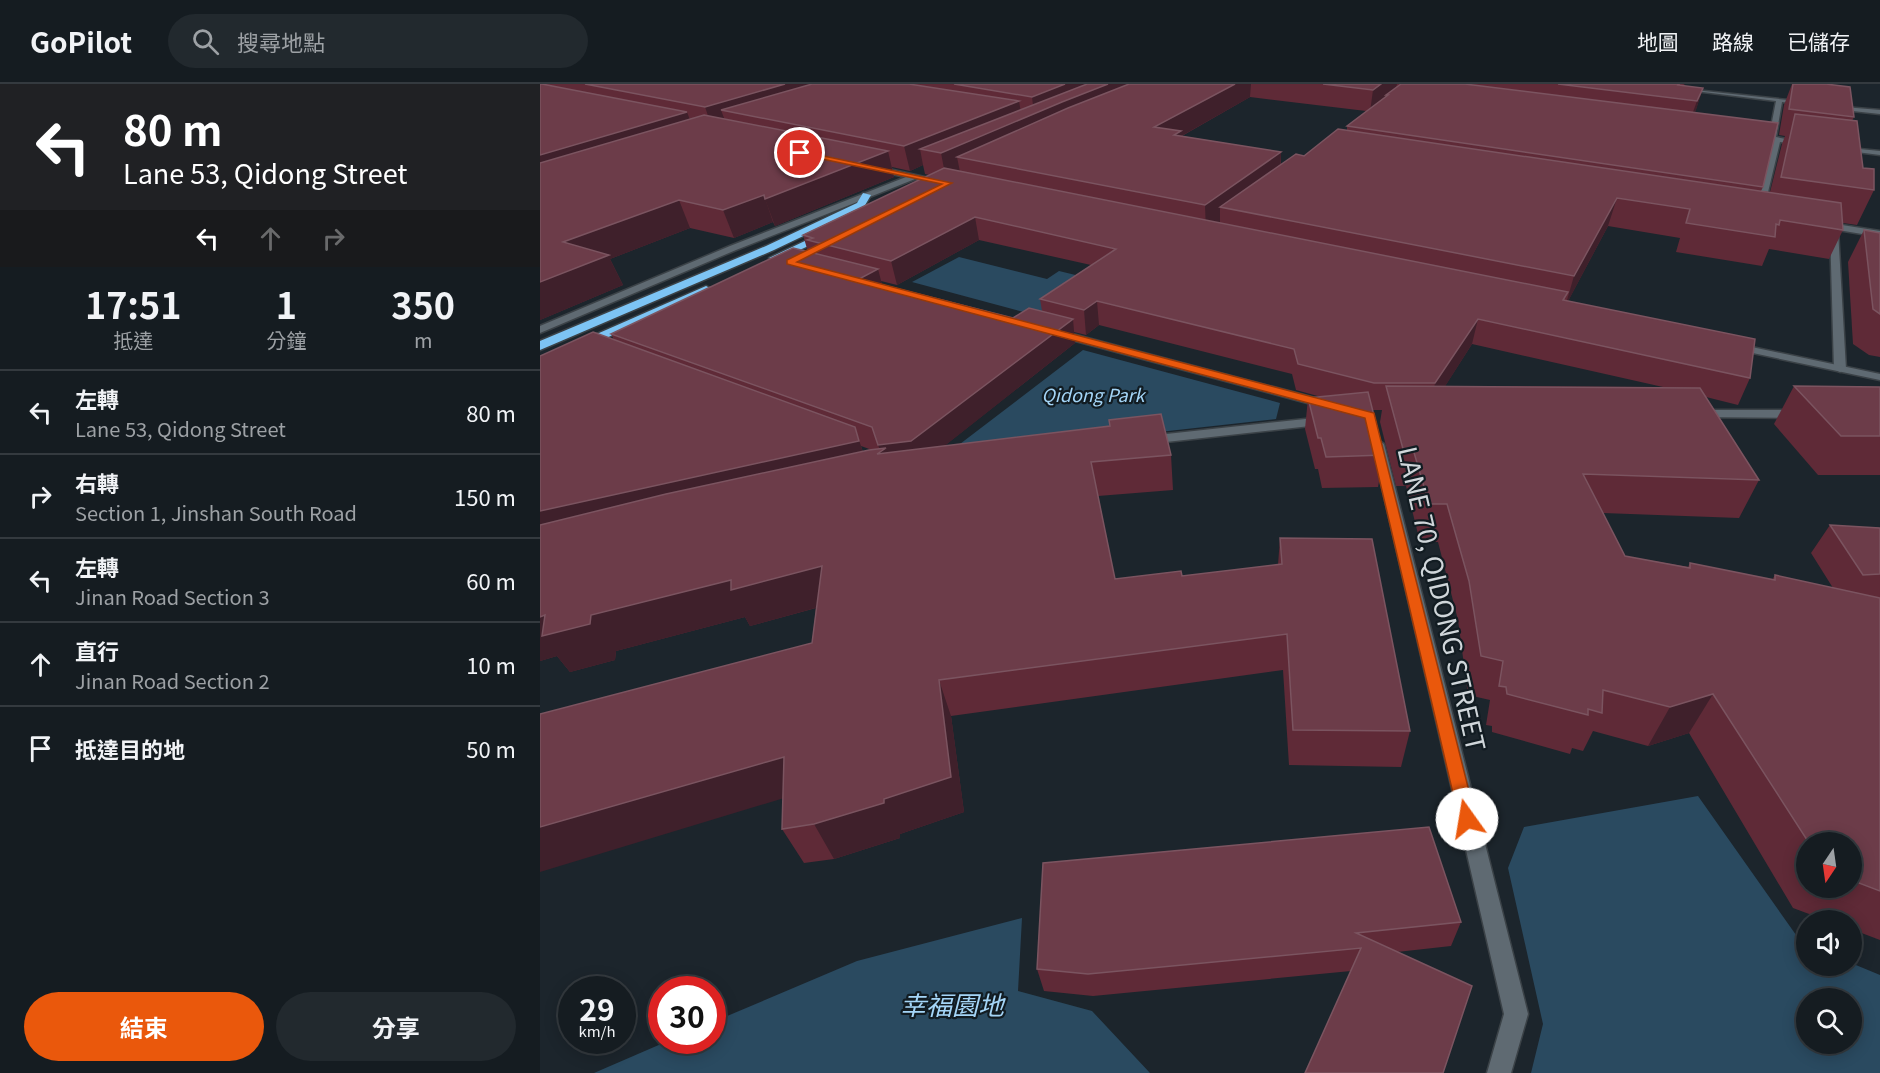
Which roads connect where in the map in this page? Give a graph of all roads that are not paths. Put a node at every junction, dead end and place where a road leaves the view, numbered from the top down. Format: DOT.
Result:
graph roads {
  1 [pos="1641,84"];
  2 [pos="1779,100"];
  3 [pos="1813,104"];
  4 [pos="1824,106"];
  5 [pos="1880,112"];
  6 [pos="1748,136"];
  7 [pos="1774,139"];
  8 [pos="1811,144"];
  9 [pos="1834,147"];
  10 [pos="1880,153"];
  11 [pos="868,167"];
  12 [pos="929,169"];
  13 [pos="914,176"];
  14 [pos="949,186"];
  15 [pos="866,195"];
  16 [pos="1747,215"];
  17 [pos="1758,217"];
  18 [pos="1769,218"];
  19 [pos="1812,224"];
  20 [pos="1834,226"];
  21 [pos="838,229"];
  22 [pos="1880,234"];
  23 [pos="831,242"];
  24 [pos="779,267"];
  25 [pos="714,297"];
  26 [pos="704,302"];
  27 [pos="540,330"];
  28 [pos="1045,330"];
  29 [pos="1728,345"];
  30 [pos="540,346"];
  31 [pos="540,364"];
  32 [pos="1840,369"];
  33 [pos="1880,377"];
  34 [pos="1687,414"];
  35 [pos="1812,414"];
  36 [pos="1373,427"];
  37 [pos="1134,441"];
  38 [pos="1499,1073"];
  1 -- 2 [label="street"];
  2 -- 3 [label="street"];
  2 -- 7 [label="street"];
  4 -- 5 [label="street"];
  6 -- 7 [label="street"];
  7 -- 8 [label="street"];
  7 -- 17 [label="street"];
  9 -- 10 [label="street"];
  11 -- 13 [label="street"];
  12 -- 13 [label="street"];
  13 -- 14 [label="street"];
  13 -- 15 [label="street"];
  15 -- 27 [label="street"];
  15 -- 30 [label="highway"];
  16 -- 17 [label="street"];
  17 -- 18 [label="street"];
  19 -- 20 [label="street"];
  20 -- 22 [label="street"];
  20 -- 32 [label="street"];
  21 -- 31 [label="highway"];
  23 -- 24 [label="street"];
  25 -- 26 [label="street"];
  28 -- 37 [label="street"];
  29 -- 32 [label="street"];
  32 -- 33 [label="street"];
  34 -- 35 [label="street"];
  36 -- 38 [label="street, LANE 70, QIDONG STREET"];
}
